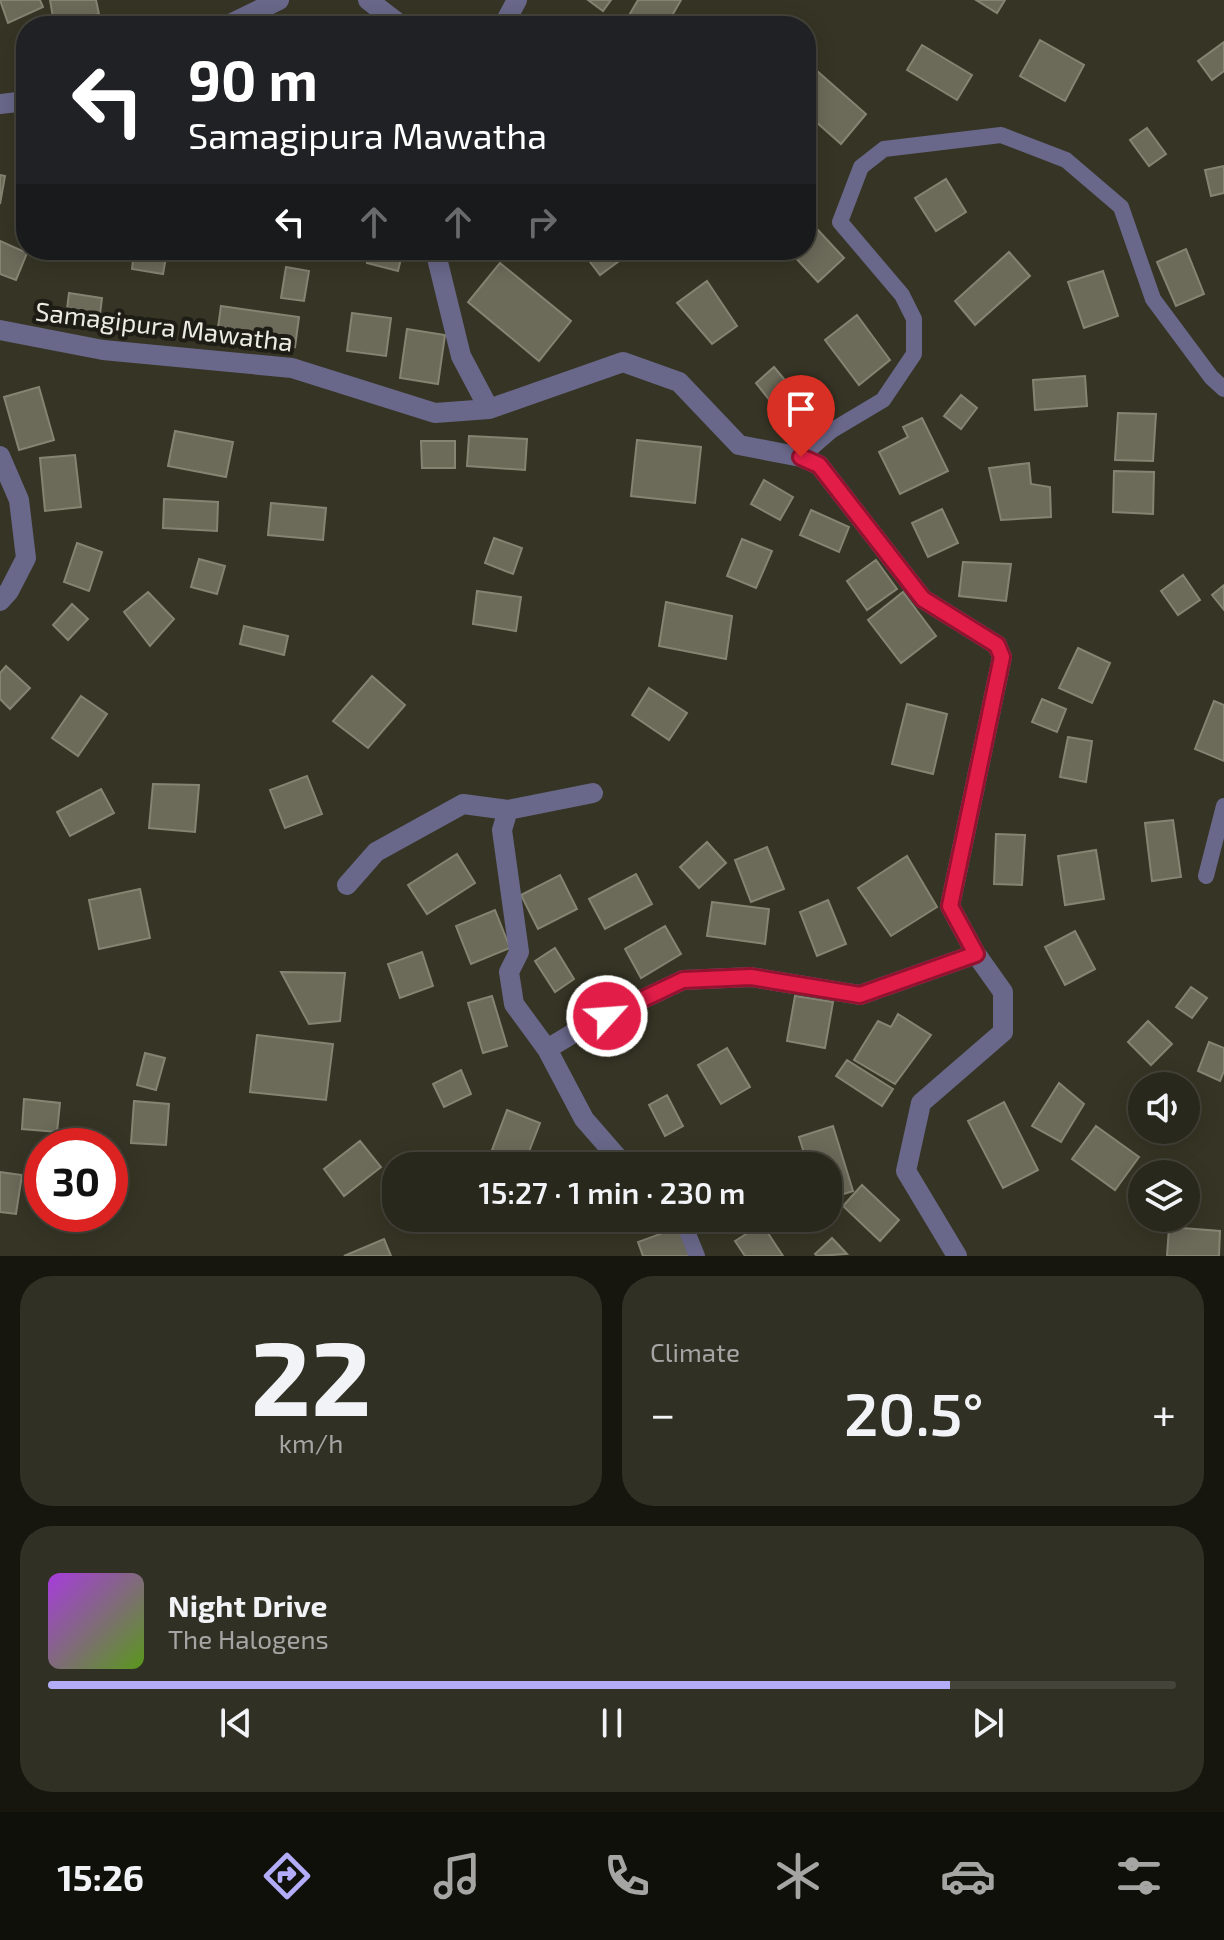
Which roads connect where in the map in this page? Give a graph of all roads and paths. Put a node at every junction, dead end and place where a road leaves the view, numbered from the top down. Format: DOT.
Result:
graph roads {
  1 [pos="279,0"];
  2 [pos="368,0"];
  3 [pos="246,16"];
  4 [pos="389,16"];
  5 [pos="437,260"];
  6 [pos="0,330"];
  7 [pos="1224,389"];
  8 [pos="489,409"];
  9 [pos="0,456"];
  10 [pos="801,457"];
  11 [pos="0,601"];
  12 [pos="593,793"];
  13 [pos="1224,806"];
  14 [pos="508,810"];
  15 [pos="1206,876"];
  16 [pos="347,885"];
  17 [pos="976,954"];
  18 [pos="547,1049"];
  19 [pos="613,1152"];
  20 [pos="687,1232"];
  21 [pos="697,1256"];
  22 [pos="957,1256"];
  1 -- 3 [label="street"];
  2 -- 4 [label="street"];
  5 -- 8 [label="street"];
  6 -- 8 [label="street, Samagipura Mawatha"];
  7 -- 10 [label="lane"];
  8 -- 10 [label="street, Samagipura Mawatha"];
  9 -- 11 [label="street"];
  10 -- 17 [label="street, Samagipura Mawatha"];
  12 -- 14 [label="street"];
  13 -- 15 [label="lane"];
  14 -- 16 [label="street"];
  14 -- 18 [label="street"];
  17 -- 18 [label="street"];
  17 -- 22 [label="street, Samagipura Mawatha"];
  18 -- 19 [label="street"];
  20 -- 21 [label="lane"];
}
